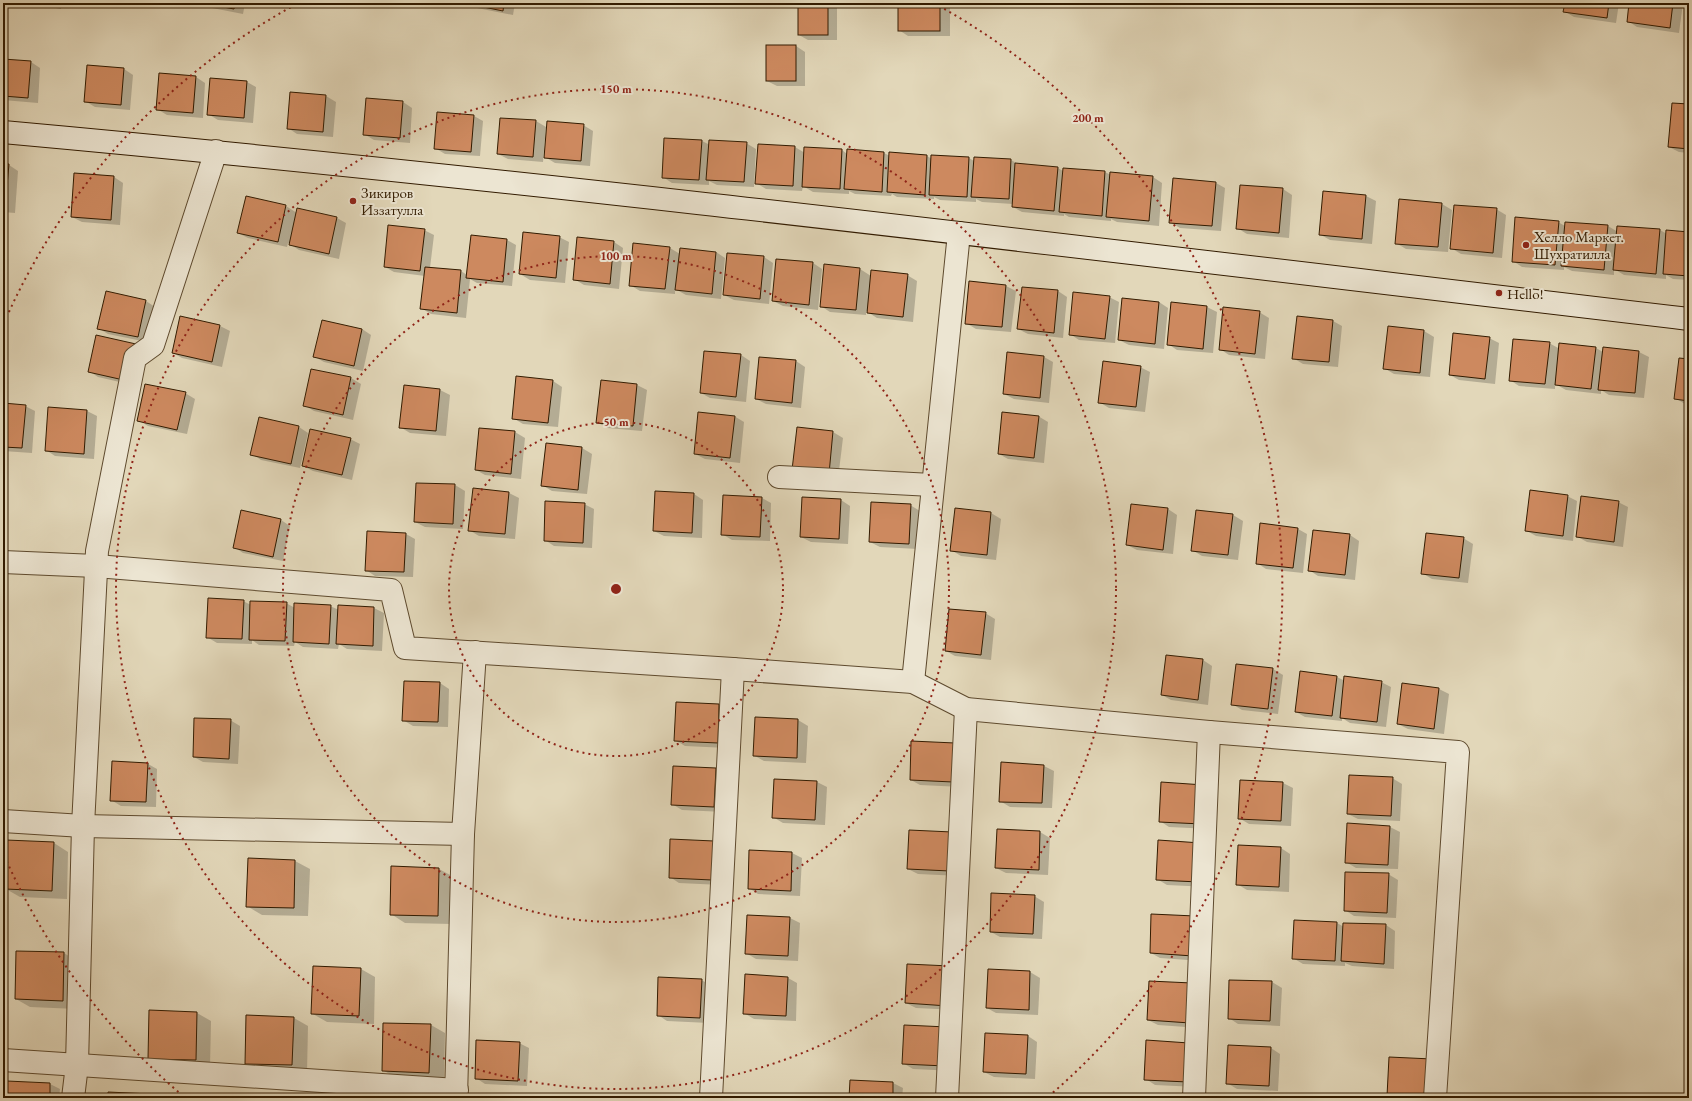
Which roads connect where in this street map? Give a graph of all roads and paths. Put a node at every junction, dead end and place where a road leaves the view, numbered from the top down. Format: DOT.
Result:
graph roads {
  1 [pos="3,132"];
  2 [pos="216,151"];
  3 [pos="959,233"];
  4 [pos="1689,319"];
  5 [pos="779,477"];
  6 [pos="932,485"];
  7 [pos="3,562"];
  8 [pos="96,566"];
  9 [pos="475,652"];
  10 [pos="733,669"];
  11 [pos="913,682"];
  12 [pos="966,709"];
  13 [pos="1209,732"];
  14 [pos="3,821"];
  15 [pos="83,826"];
  16 [pos="463,834"];
  17 [pos="3,1060"];
  18 [pos="77,1065"];
  19 [pos="457,1094"];
  20 [pos="73,1098"];
  21 [pos="711,1098"];
  22 [pos="947,1098"];
  23 [pos="1194,1098"];
  24 [pos="1435,1098"];
  1 -- 2 [label="street"];
  2 -- 3 [label="street"];
  2 -- 8 [label="street"];
  3 -- 4 [label="street"];
  3 -- 6 [label="street"];
  5 -- 6 [label="street"];
  6 -- 11 [label="street"];
  7 -- 8 [label="street"];
  8 -- 9 [label="street"];
  8 -- 15 [label="street"];
  9 -- 10 [label="street"];
  9 -- 16 [label="street"];
  10 -- 11 [label="street"];
  10 -- 21 [label="street"];
  11 -- 12 [label="street"];
  12 -- 13 [label="street"];
  12 -- 22 [label="street"];
  13 -- 23 [label="street"];
  13 -- 24 [label="street"];
  14 -- 15 [label="street"];
  15 -- 16 [label="street"];
  15 -- 18 [label="street"];
  16 -- 19 [label="street"];
  17 -- 18 [label="street"];
  18 -- 19 [label="street"];
  18 -- 20 [label="street"];
}
